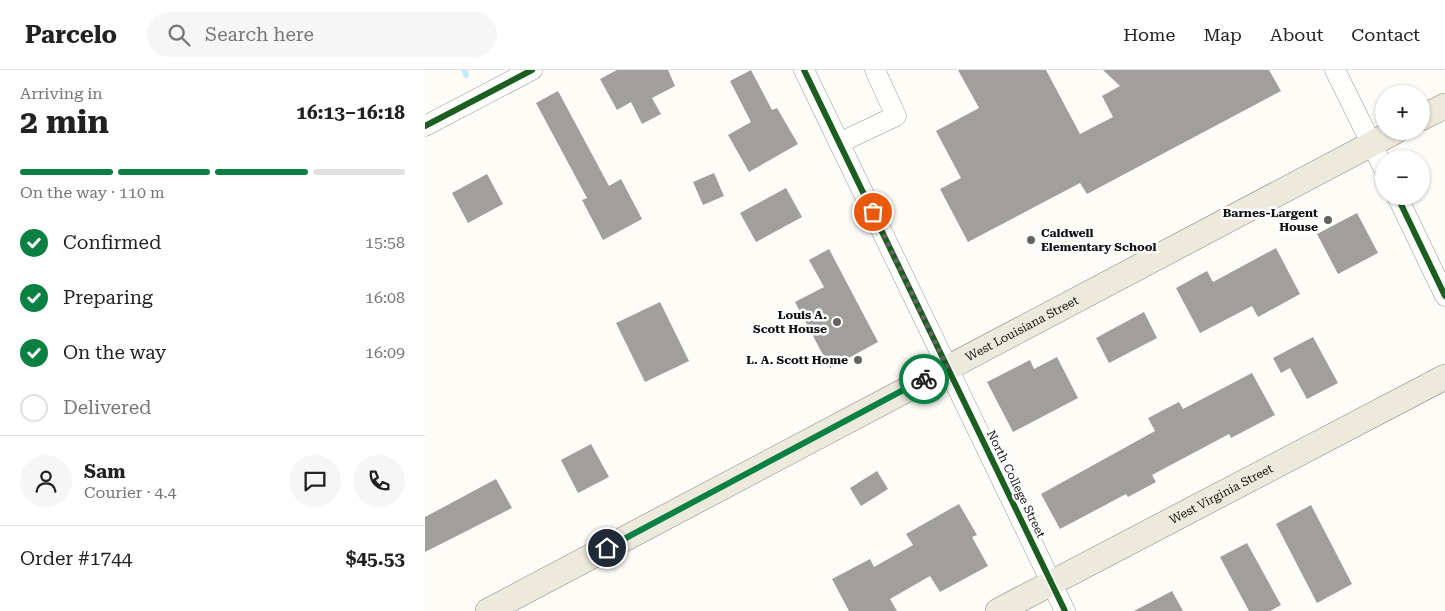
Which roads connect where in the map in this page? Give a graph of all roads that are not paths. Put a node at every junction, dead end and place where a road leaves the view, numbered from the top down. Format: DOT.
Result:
graph roads {
  1 [pos="532,70"];
  2 [pos="804,70"];
  3 [pos="875,70"];
  4 [pos="1335,70"];
  5 [pos="1445,106"];
  6 [pos="1430,114"];
  7 [pos="425,126"];
  8 [pos="1379,140"];
  9 [pos="839,143"];
  10 [pos="1372,144"];
  11 [pos="1375,150"];
  12 [pos="1401,205"];
  13 [pos="1445,296"];
  14 [pos="947,367"];
  15 [pos="1445,377"];
  16 [pos="1051,582"];
  17 [pos="488,611"];
  18 [pos="998,611"];
  19 [pos="1065,611"];
  1 -- 7 [label="street"];
  2 -- 9 [label="street, North College Street"];
  3 -- 9 [label="street"];
  4 -- 10 [label="street"];
  5 -- 6 [label="main road"];
  8 -- 10 [label="main road, West Louisiana Street"];
  9 -- 14 [label="street, North College Street"];
  10 -- 11 [label="street"];
  10 -- 14 [label="main road, West Louisiana Street"];
  12 -- 13 [label="street"];
  14 -- 16 [label="street, North College Street"];
  14 -- 17 [label="main road, West Louisiana Street"];
  15 -- 16 [label="main road, West Virginia Street"];
  16 -- 18 [label="main road, West Virginia Street"];
  16 -- 19 [label="street, North College Street"];
}
